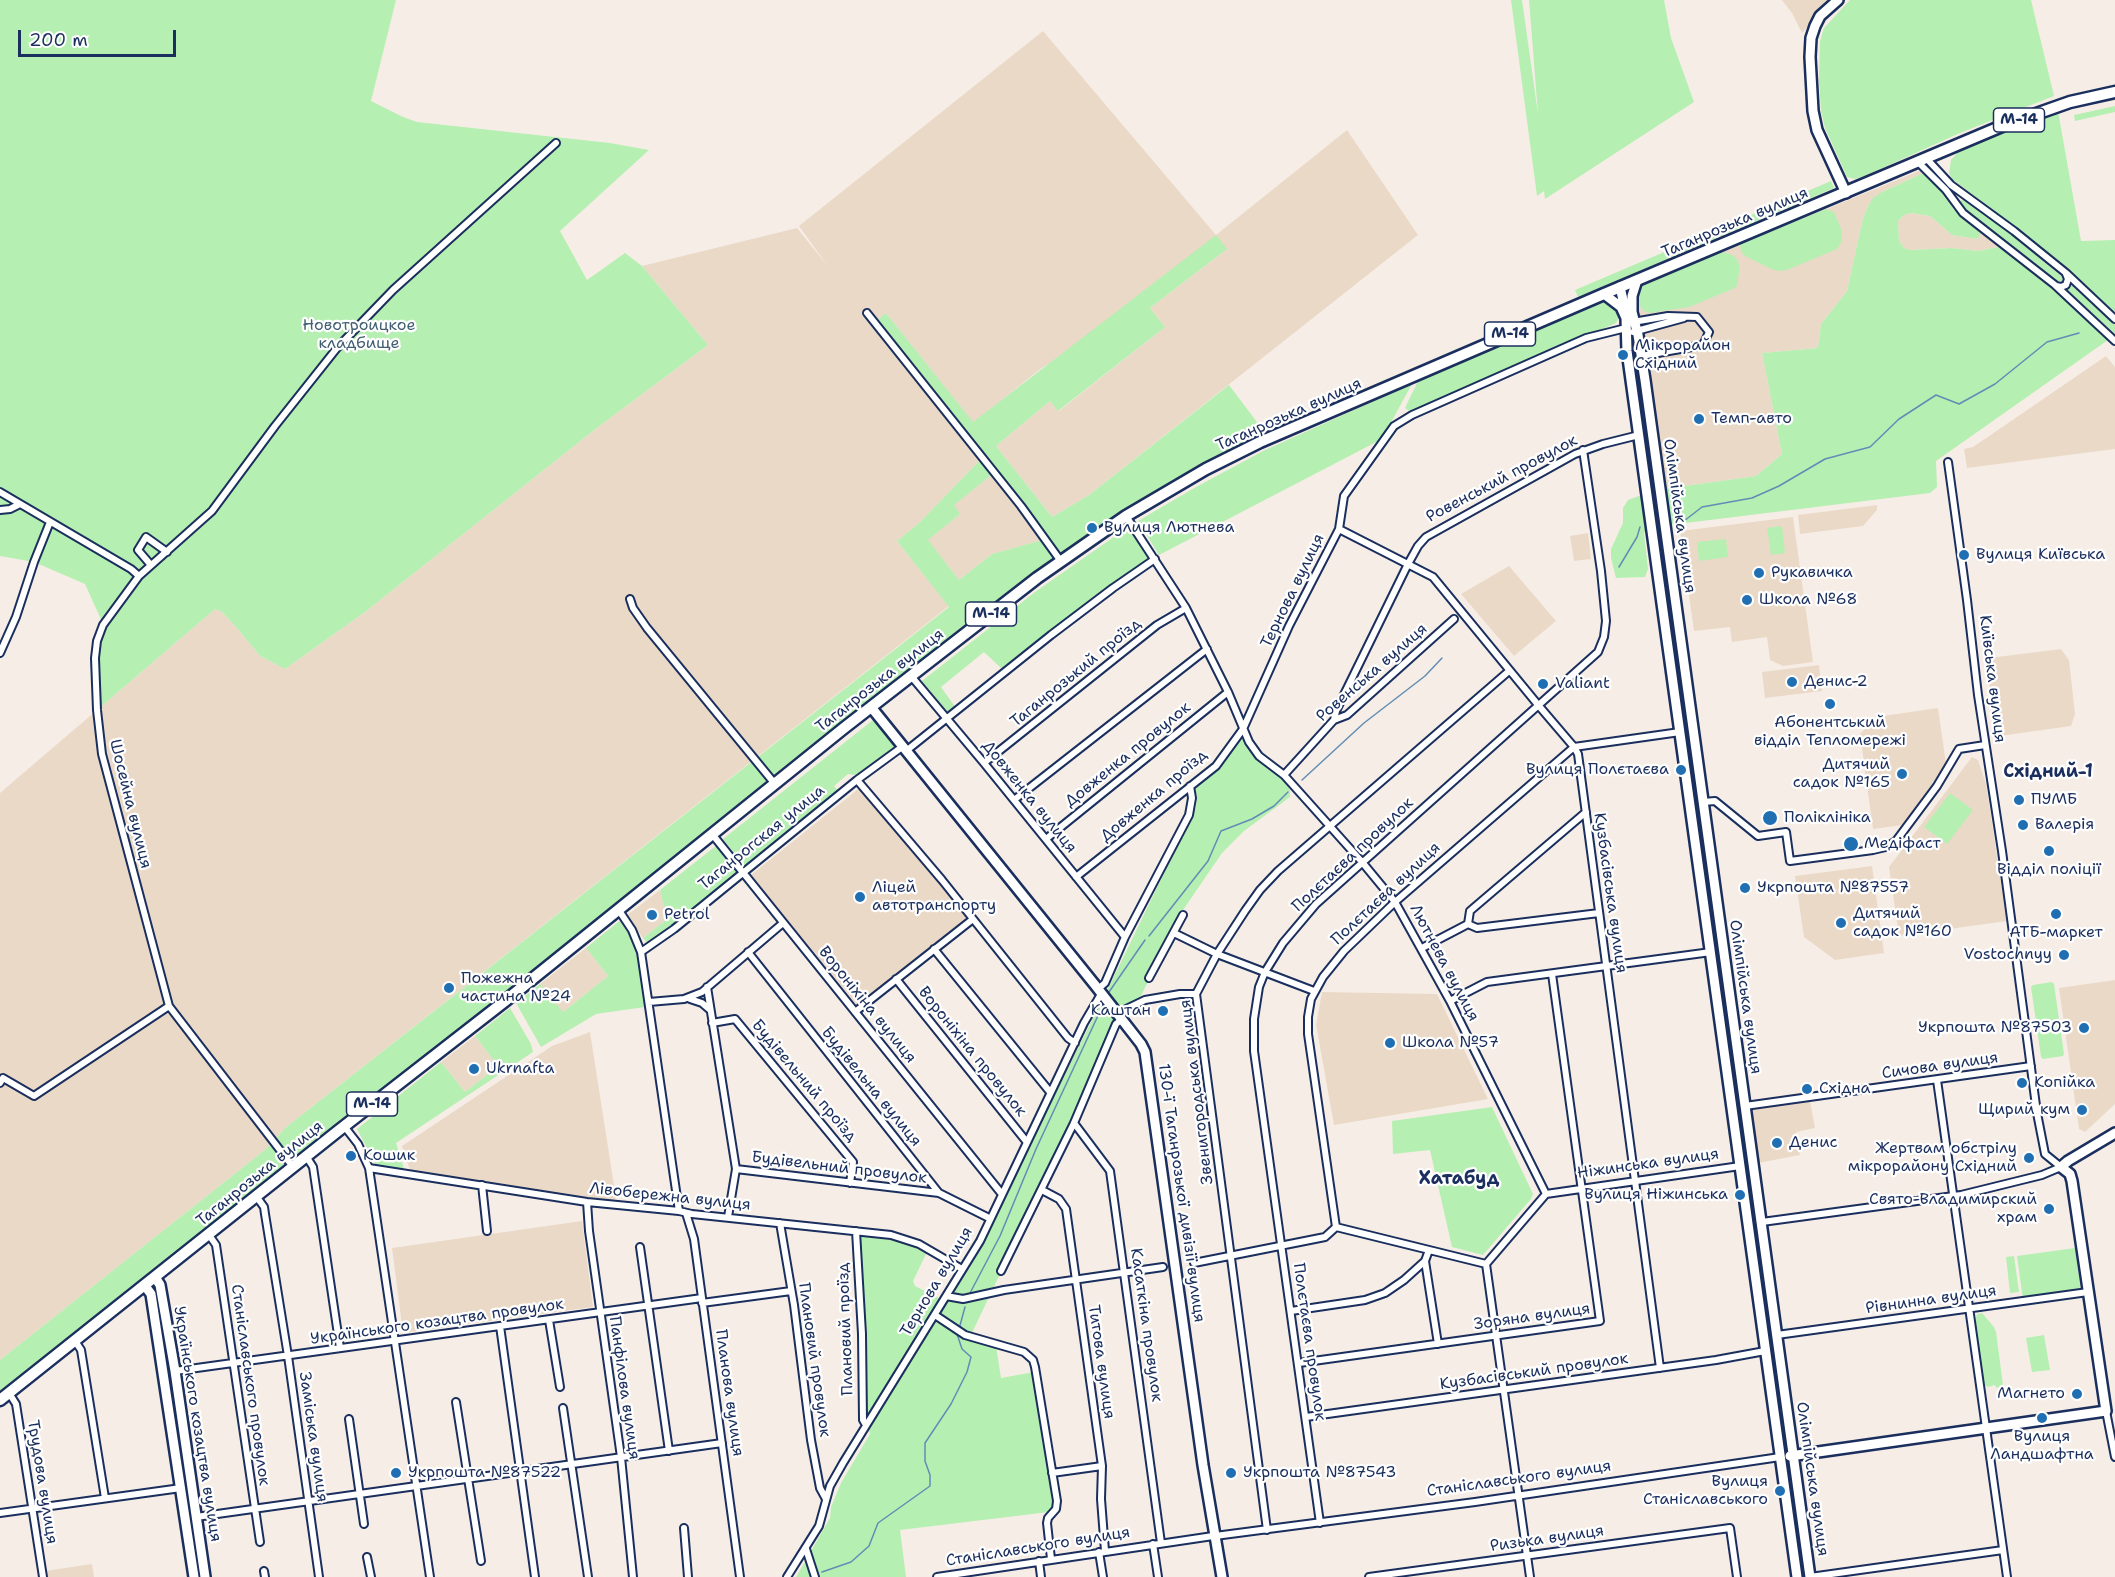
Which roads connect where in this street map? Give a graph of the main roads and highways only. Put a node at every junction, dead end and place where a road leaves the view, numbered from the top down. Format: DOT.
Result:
graph roads {
  1 [pos="1838,0"];
  2 [pos="2115,92"];
  3 [pos="1846,193"];
  4 [pos="1637,280"];
  5 [pos="1622,287"];
  6 [pos="1604,294"];
  7 [pos="1630,324"];
  8 [pos="1652,434"];
  9 [pos="1639,435"];
  10 [pos="871,707"];
  11 [pos="1693,730"];
  12 [pos="1680,732"];
  13 [pos="2115,1132"];
  14 [pos="1754,1165"];
  15 [pos="1740,1166"];
  16 [pos="155,1277"];
  17 [pos="145,1286"];
  18 [pos="0,1400"];
  19 [pos="2106,1411"];
  20 [pos="1794,1455"];
  21 [pos="1780,1457"];
  22 [pos="194,1577"];
  23 [pos="205,1577"];
  24 [pos="1220,1577"];
  25 [pos="1797,1577"];
  26 [pos="1810,1577"];
  1 -- 3 [label="main road"];
  2 -- 3 [label="highway, Таганрозька вулиця / М-14"];
  3 -- 4 [label="highway, Таганрозька вулиця / М-14"];
  4 -- 5 [label="highway, Таганрозька вулиця / М-14"];
  4 -- 7 [label="main road, Олімпійська вулиця"];
  5 -- 6 [label="highway, Таганрозька вулиця / М-14"];
  5 -- 7 [label="main road"];
  6 -- 7 [label="main road"];
  6 -- 10 [label="highway, Таганрозька вулиця / М-14"];
  7 -- 8 [label="main road, Олімпійська вулиця"];
  7 -- 9 [label="main road, Олімпійська вулиця"];
  8 -- 9 [label="main road, Ровенський провулок"];
  8 -- 11 [label="main road, Олімпійська вулиця"];
  9 -- 12 [label="main road, Олімпійська вулиця"];
  10 -- 16 [label="highway, Таганрозька вулиця / М-14"];
  10 -- 24 [label="main road, 130-ї Таганрозької дивізії вулиця"];
  11 -- 12 [label="main road"];
  11 -- 14 [label="main road, Олімпійська вулиця"];
  12 -- 15 [label="main road, Олімпійська вулиця"];
  13 -- 19 [label="main road, Київська вулиця"];
  14 -- 15 [label="main road, Ніжинська вулиця"];
  14 -- 20 [label="main road, Олімпійська вулиця"];
  15 -- 21 [label="main road, Олімпійська вулиця"];
  16 -- 17 [label="highway, Таганрозька вулиця / М-14"];
  16 -- 23 [label="main road, Українського козацтва вулиця"];
  17 -- 18 [label="highway, Таганрозька вулиця / М-14"];
  17 -- 22 [label="main road, Українського козацтва вулиця"];
  19 -- 20 [label="main road, Станіславського вулиця"];
  20 -- 21 [label="main road, Станіславського вулиця"];
  20 -- 26 [label="main road, Олімпійська вулиця"];
  21 -- 25 [label="main road, Олімпійська вулиця"];
}
